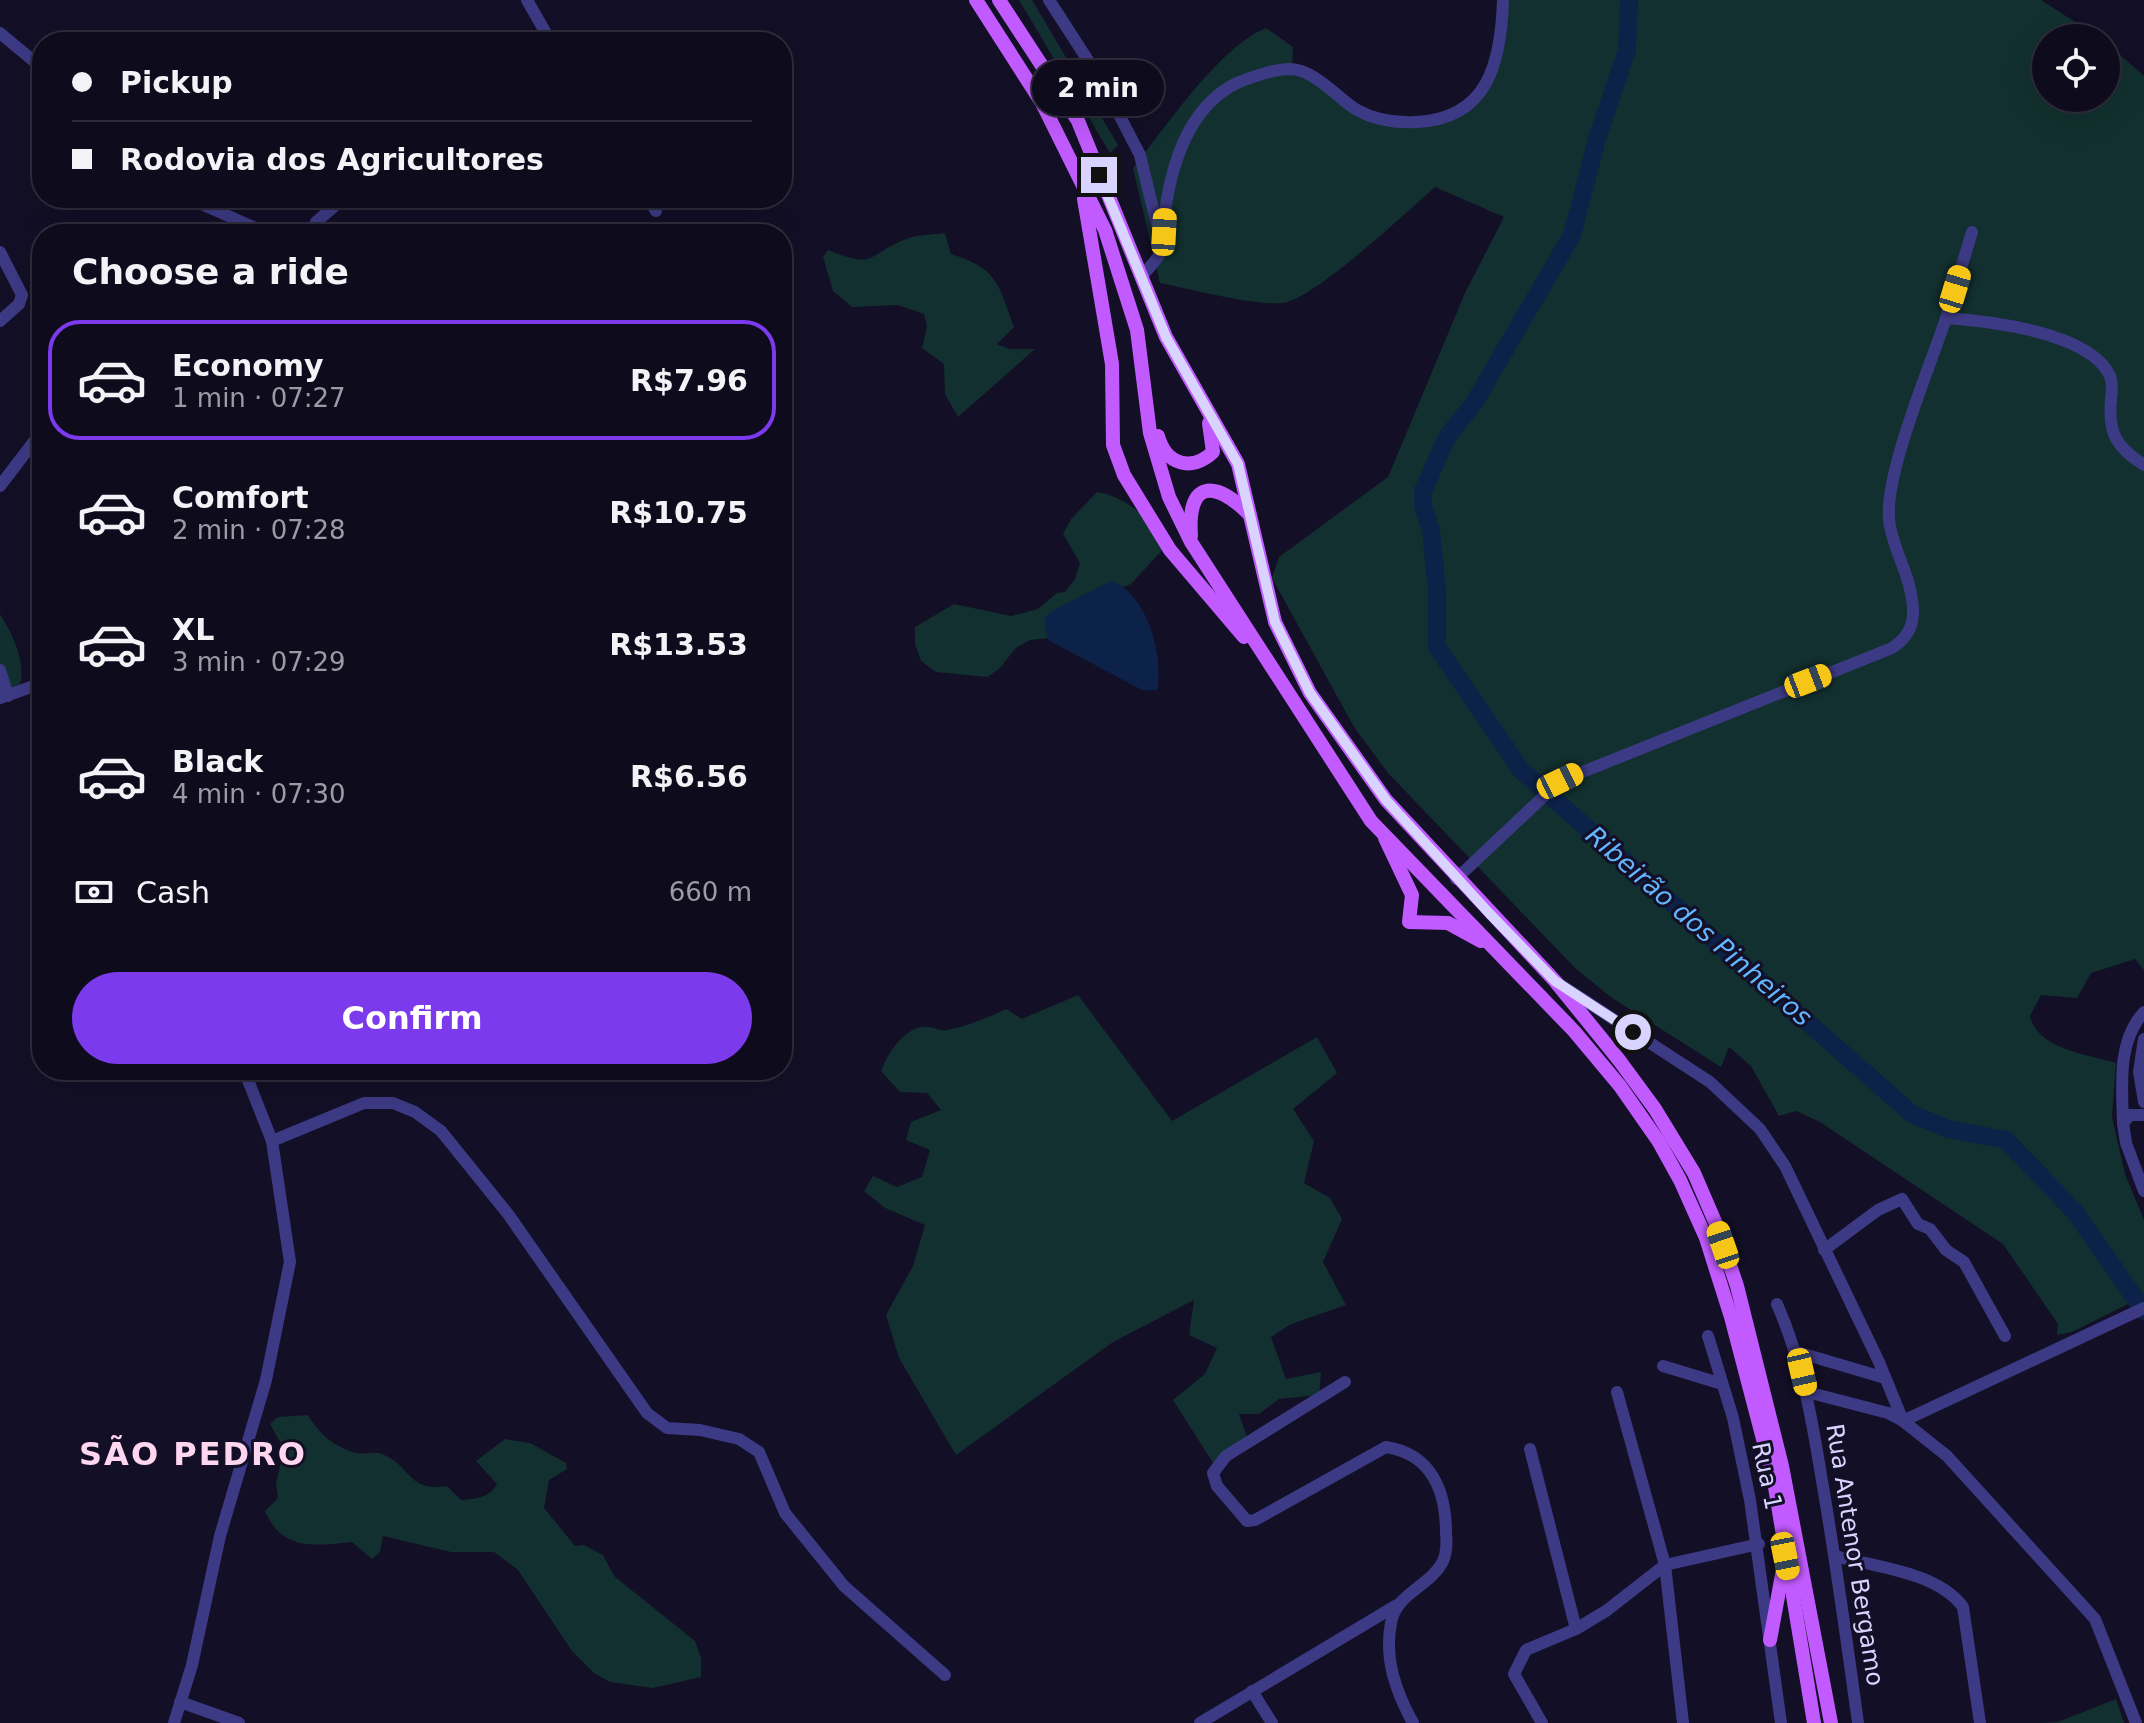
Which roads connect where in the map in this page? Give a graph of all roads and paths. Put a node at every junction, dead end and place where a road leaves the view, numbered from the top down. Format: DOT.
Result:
graph roads {
  1 [pos="527,0"];
  2 [pos="976,0"];
  3 [pos="999,0"];
  4 [pos="1049,0"];
  5 [pos="1503,0"];
  6 [pos="545,32"];
  7 [pos="0,33"];
  8 [pos="32,60"];
  9 [pos="1078,180"];
  10 [pos="210,208"];
  11 [pos="332,208"];
  12 [pos="654,208"];
  13 [pos="656,211"];
  14 [pos="246,224"];
  15 [pos="315,224"];
  16 [pos="1972,232"];
  17 [pos="1163,249"];
  18 [pos="0,252"];
  19 [pos="1141,277"];
  20 [pos="1946,318"];
  21 [pos="0,321"];
  22 [pos="1143,390"];
  23 [pos="1201,394"];
  24 [pos="32,444"];
  25 [pos="2144,465"];
  26 [pos="0,486"];
  27 [pos="1249,515"];
  28 [pos="1191,542"];
  29 [pos="0,670"];
  30 [pos="1284,685"];
  31 [pos="32,687"];
  32 [pos="4,697"];
  33 [pos="1380,827"];
  34 [pos="1456,879"];
  35 [pos="1493,947"];
  36 [pos="1555,981"];
  37 [pos="2144,1012"];
  38 [pos="2144,1039"];
  39 [pos="248,1080"];
  40 [pos="2144,1102"];
  41 [pos="2144,1115"];
  42 [pos="2123,1123"];
  43 [pos="272,1141"];
  44 [pos="2138,1162"];
  45 [pos="2144,1191"];
  46 [pos="1824,1250"];
  47 [pos="1777,1304"];
  48 [pos="2144,1308"];
  49 [pos="1708,1336"];
  50 [pos="2005,1336"];
  51 [pos="1797,1352"];
  52 [pos="1874,1353"];
  53 [pos="1663,1366"];
  54 [pos="1856,1369"];
  55 [pos="1885,1378"];
  56 [pos="1345,1382"];
  57 [pos="1722,1384"];
  58 [pos="1617,1392"];
  59 [pos="1807,1392"];
  60 [pos="1903,1421"];
  61 [pos="1530,1449"];
  62 [pos="1759,1544"];
  63 [pos="1785,1556"];
  64 [pos="1835,1556"];
  65 [pos="1665,1565"];
  66 [pos="1397,1605"];
  67 [pos="1576,1629"];
  68 [pos="1770,1640"];
  69 [pos="945,1675"];
  70 [pos="1252,1691"];
  71 [pos="180,1702"];
  72 [pos="174,1723"];
  73 [pos="239,1723"];
  74 [pos="1200,1723"];
  75 [pos="1272,1723"];
  76 [pos="1413,1723"];
  77 [pos="1542,1723"];
  78 [pos="1683,1723"];
  79 [pos="1781,1723"];
  80 [pos="1814,1723"];
  81 [pos="1831,1723"];
  82 [pos="1858,1723"];
  83 [pos="1980,1723"];
  84 [pos="2136,1723"];
  1 -- 6 [label="street"];
  2 -- 9 [label="main road"];
  3 -- 19 [label="main road"];
  4 -- 17 [label="street"];
  5 -- 17 [label="street"];
  7 -- 8 [label="street"];
  9 -- 22 [label="main road"];
  9 -- 30 [label="main road"];
  10 -- 14 [label="street"];
  11 -- 15 [label="street"];
  12 -- 13 [label="street"];
  16 -- 20 [label="street"];
  17 -- 19 [label="street"];
  18 -- 21 [label="street"];
  19 -- 23 [label="main road"];
  20 -- 25 [label="street"];
  20 -- 34 [label="street"];
  22 -- 23 [label="main road"];
  22 -- 28 [label="main road"];
  23 -- 27 [label="main road"];
  24 -- 26 [label="street"];
  27 -- 28 [label="main road"];
  27 -- 34 [label="main road"];
  28 -- 30 [label="main road"];
  29 -- 32 [label="street"];
  30 -- 33 [label="main road"];
  31 -- 32 [label="street"];
  33 -- 35 [label="main road"];
  33 -- 35 [label="main road"];
  34 -- 36 [label="main road"];
  35 -- 63 [label="main road"];
  36 -- 46 [label="street"];
  36 -- 81 [label="main road"];
  37 -- 42 [label="street"];
  38 -- 40 [label="street"];
  39 -- 43 [label="street"];
  41 -- 42 [label="street"];
  42 -- 44 [label="street"];
  43 -- 69 [label="street"];
  43 -- 71 [label="street"];
  44 -- 45 [label="street"];
  46 -- 50 [label="street"];
  46 -- 52 [label="street"];
  47 -- 51 [label="street, Rua Antenor Bergamo"];
  48 -- 60 [label="street"];
  49 -- 57 [label="street, Rua 1"];
  51 -- 54 [label="street"];
  51 -- 59 [label="street, Rua Antenor Bergamo"];
  52 -- 54 [label="street"];
  52 -- 55 [label="street"];
  53 -- 57 [label="street"];
  54 -- 55 [label="street"];
  55 -- 60 [label="street"];
  56 -- 66 [label="street"];
  57 -- 62 [label="street, Rua 1"];
  58 -- 65 [label="street"];
  59 -- 60 [label="street"];
  59 -- 64 [label="street, Rua Antenor Bergamo"];
  60 -- 84 [label="street"];
  61 -- 67 [label="street"];
  62 -- 65 [label="street"];
  62 -- 68 [label="street, Rua 1"];
  63 -- 68 [label="main road"];
  63 -- 80 [label="main road"];
  64 -- 82 [label="street, Rua Antenor Bergamo"];
  64 -- 83 [label="street"];
  65 -- 67 [label="street"];
  65 -- 78 [label="street"];
  66 -- 70 [label="street"];
  66 -- 76 [label="street"];
  67 -- 77 [label="street"];
  68 -- 79 [label="street, Rua 1"];
  70 -- 74 [label="street"];
  70 -- 75 [label="street"];
  71 -- 72 [label="street"];
  71 -- 73 [label="street"];
}
